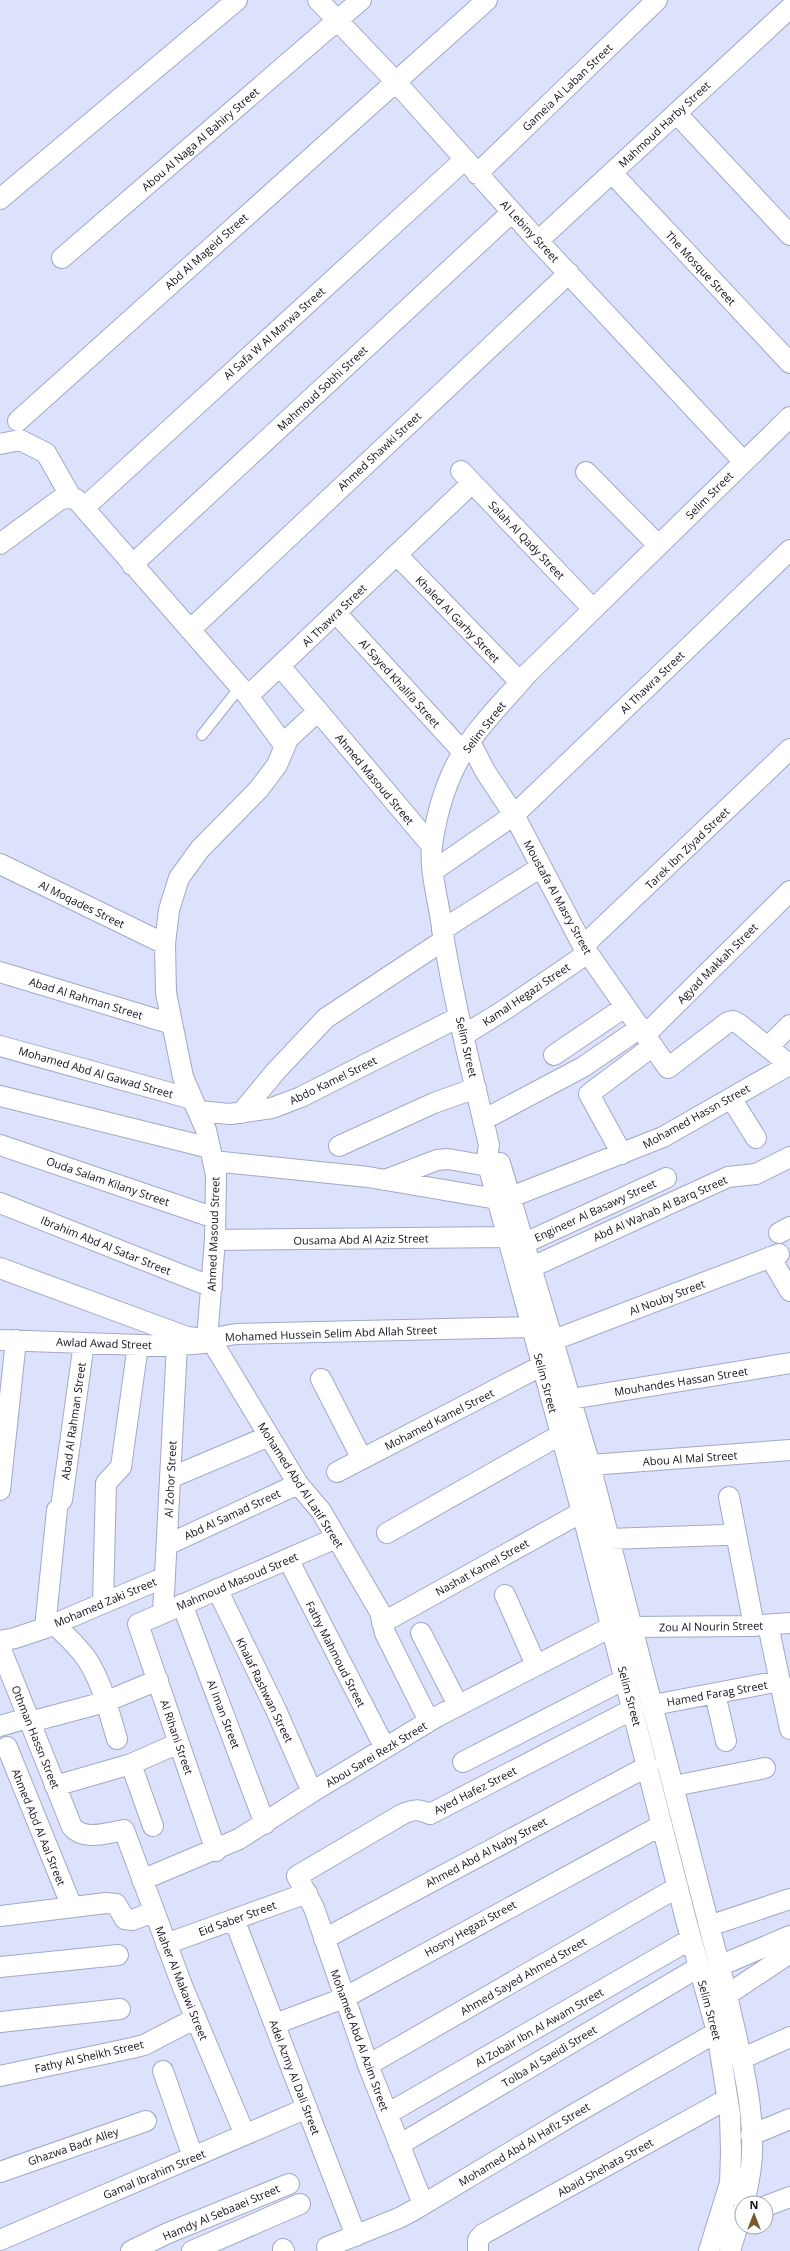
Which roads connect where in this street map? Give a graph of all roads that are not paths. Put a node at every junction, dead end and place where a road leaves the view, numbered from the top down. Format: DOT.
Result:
graph roads {
  1 [pos="237,0"];
  2 [pos="318,0"];
  3 [pos="361,0"];
  4 [pos="487,0"];
  5 [pos="657,0"];
  6 [pos="790,8"];
  7 [pos="338,20"];
  8 [pos="395,81"];
  9 [pos="676,113"];
  10 [pos="471,167"];
  11 [pos="612,173"];
  12 [pos="0,199"];
  13 [pos="512,212"];
  14 [pos="790,235"];
  15 [pos="538,241"];
  16 [pos="62,258"];
  17 [pos="569,273"];
  18 [pos="790,363"];
  19 [pos="790,417"];
  20 [pos="18,421"];
  21 [pos="0,444"];
  22 [pos="744,461"];
  23 [pos="586,472"];
  24 [pos="467,477"];
  25 [pos="78,502"];
  26 [pos="0,544"];
  27 [pos="658,545"];
  28 [pos="790,550"];
  29 [pos="397,555"];
  30 [pos="132,565"];
  31 [pos="593,610"];
  32 [pos="336,613"];
  33 [pos="190,630"];
  34 [pos="280,666"];
  35 [pos="520,682"];
  36 [pos="244,692"];
  37 [pos="318,711"];
  38 [pos="202,735"];
  39 [pos="284,745"];
  40 [pos="467,747"];
  41 [pos="790,749"];
  42 [pos="514,814"];
  43 [pos="432,846"];
  44 [pos="0,864"];
  45 [pos="542,867"];
  46 [pos="433,871"];
  47 [pos="790,891"];
  48 [pos="443,935"];
  49 [pos="165,944"];
  50 [pos="585,949"];
  51 [pos="0,972"];
  52 [pos="625,1007"];
  53 [pos="172,1024"];
  54 [pos="790,1025"];
  55 [pos="462,1026"];
  56 [pos="646,1036"];
  57 [pos="0,1046"];
  58 [pos="768,1047"];
  59 [pos="554,1055"];
  60 [pos="790,1065"];
  61 [pos="476,1088"];
  62 [pos="0,1096"];
  63 [pos="731,1098"];
  64 [pos="195,1105"];
  65 [pos="241,1113"];
  66 [pos="483,1120"];
  67 [pos="756,1138"];
  68 [pos="0,1145"];
  69 [pos="489,1145"];
  70 [pos="339,1146"];
  71 [pos="212,1154"];
  72 [pos="622,1154"];
  73 [pos="790,1157"];
  74 [pos="488,1166"];
  75 [pos="666,1178"];
  76 [pos="385,1180"];
  77 [pos="504,1198"];
  78 [pos="0,1202"];
  79 [pos="215,1218"];
  80 [pos="215,1240"];
  81 [pos="516,1240"];
  82 [pos="532,1267"];
  83 [pos="0,1268"];
  84 [pos="212,1287"];
  85 [pos="790,1290"];
  86 [pos="531,1327"];
  87 [pos="208,1339"];
  88 [pos="8,1340"];
  89 [pos="554,1340"];
  90 [pos="84,1343"];
  91 [pos="138,1345"];
  92 [pos="177,1345"];
  93 [pos="790,1363"];
  94 [pos="542,1366"];
  95 [pos="321,1379"];
  96 [pos="571,1399"];
  97 [pos="560,1435"];
  98 [pos="269,1436"];
  99 [pos="790,1450"];
  100 [pos="362,1459"];
  101 [pos="590,1465"];
  102 [pos="337,1472"];
  103 [pos="170,1478"];
  104 [pos="298,1484"];
  105 [pos="0,1490"];
  106 [pos="729,1497"];
  107 [pos="582,1512"];
  108 [pos="387,1533"];
  109 [pos="724,1535"];
  110 [pos="336,1538"];
  111 [pos="609,1539"];
  112 [pos="167,1545"];
  113 [pos="288,1559"];
  114 [pos="165,1577"];
  115 [pos="217,1590"];
  116 [pos="505,1595"];
  117 [pos="103,1603"];
  118 [pos="182,1604"];
  119 [pos="163,1613"];
  120 [pos="382,1623"];
  121 [pos="790,1623"];
  122 [pos="138,1624"];
  123 [pos="761,1625"];
  124 [pos="49,1626"];
  125 [pos="611,1627"];
  126 [pos="632,1627"];
  127 [pos="421,1633"];
  128 [pos="1,1638"];
  129 [pos="536,1665"];
  130 [pos="625,1679"];
  131 [pos="158,1680"];
  132 [pos="780,1682"];
  133 [pos="715,1694"];
  134 [pos="105,1702"];
  135 [pos="458,1705"];
  136 [pos="653,1705"];
  137 [pos="633,1709"];
  138 [pos="29,1720"];
  139 [pos="429,1721"];
  140 [pos="0,1726"];
  141 [pos="790,1729"];
  142 [pos="117,1739"];
  143 [pos="726,1741"];
  144 [pos="179,1743"];
  145 [pos="7,1747"];
  146 [pos="385,1748"];
  147 [pos="463,1762"];
  148 [pos="131,1764"];
  149 [pos="648,1766"];
  150 [pos="765,1768"];
  151 [pos="56,1786"];
  152 [pos="674,1786"];
  153 [pos="312,1792"];
  154 [pos="265,1824"];
  155 [pos="662,1825"];
  156 [pos="153,1826"];
  157 [pos="124,1830"];
  158 [pos="216,1851"];
  159 [pos="297,1876"];
  160 [pos="142,1880"];
  161 [pos="678,1887"];
  162 [pos="307,1893"];
  163 [pos="790,1899"];
  164 [pos="72,1907"];
  165 [pos="2,1911"];
  166 [pos="154,1912"];
  167 [pos="234,1920"];
  168 [pos="709,1926"];
  169 [pos="790,1936"];
  170 [pos="324,1939"];
  171 [pos="691,1939"];
  172 [pos="166,1944"];
  173 [pos="790,1953"];
  174 [pos="118,1955"];
  175 [pos="719,1966"];
  176 [pos="699,1967"];
  177 [pos="0,1968"];
  178 [pos="727,1995"];
  179 [pos="344,1998"];
  180 [pos="120,2009"];
  181 [pos="196,2018"];
  182 [pos="0,2022"];
  183 [pos="275,2024"];
  184 [pos="717,2032"];
  185 [pos="790,2037"];
  186 [pos="741,2059"];
  187 [pos="368,2065"];
  188 [pos="163,2071"];
  189 [pos="0,2076"];
  190 [pos="727,2100"];
  191 [pos="307,2108"];
  192 [pos="386,2114"];
  193 [pos="790,2119"];
  194 [pos="146,2121"];
  195 [pos="245,2135"];
  196 [pos="751,2135"];
  197 [pos="399,2145"];
  198 [pos="193,2157"];
  199 [pos="0,2172"];
  200 [pos="289,2184"];
  201 [pos="745,2195"];
  202 [pos="790,2197"];
  203 [pos="774,2203"];
  204 [pos="300,2204"];
  205 [pos="424,2204"];
  206 [pos="735,2235"];
  207 [pos="356,2236"];
  208 [pos="0,2240"];
  209 [pos="480,2243"];
  210 [pos="326,2247"];
  211 [pos="131,2251"];
  212 [pos="192,2251"];
  213 [pos="493,2251"];
  214 [pos="709,2251"];
  215 [pos="730,2251"];
  1 -- 12 [label="street"];
  2 -- 7 [label="street, Al Lebiny Street"];
  3 -- 7 [label="street, Abou Al Naga Al Bahiry Street"];
  4 -- 8 [label="street, Abd Al Mageid Street"];
  5 -- 10 [label="street, Gameia Al Laban Street"];
  6 -- 9 [label="street, Mahmoud Harby Street"];
  7 -- 8 [label="street, Al Lebiny Street"];
  7 -- 16 [label="street, Abou Al Naga Al Bahiry Street"];
  8 -- 10 [label="street, Al Lebiny Street"];
  8 -- 20 [label="street, Abd Al Mageid Street"];
  9 -- 11 [label="street, Mahmoud Harby Street"];
  9 -- 14 [label="street"];
  10 -- 13 [label="street, Al Lebiny Street"];
  10 -- 25 [label="street, Al Safa W Al Marwa Street"];
  11 -- 15 [label="street, Mahmoud Harby Street"];
  11 -- 18 [label="street, The Mosque Street"];
  13 -- 15 [label="street, Al Lebiny Street"];
  13 -- 30 [label="street, Mahmoud Sobhi Street"];
  15 -- 17 [label="street, Al Lebiny Street"];
  17 -- 22 [label="street, Al Lebiny Street"];
  17 -- 33 [label="street, Ahmed Shawki Street"];
  19 -- 22 [label="street, Selim Street"];
  21 -- 25 [label="street"];
  22 -- 27 [label="street, Selim Street"];
  23 -- 27 [label="street"];
  24 -- 29 [label="street, Al Thawra Street"];
  24 -- 31 [label="street, Salah Al Qady Street"];
  25 -- 26 [label="street, Al Safa W Al Marwa Street"];
  25 -- 30 [label="street"];
  27 -- 31 [label="street, Selim Street"];
  28 -- 42 [label="street, Al Thawra Street"];
  29 -- 32 [label="street, Al Thawra Street"];
  29 -- 35 [label="street, Khaled Al Garhy Street"];
  30 -- 33 [label="street"];
  31 -- 35 [label="street, Selim Street"];
  32 -- 34 [label="street, Al Thawra Street"];
  32 -- 40 [label="street, Al Sayed Khalifa Street"];
  33 -- 36 [label="street"];
  34 -- 36 [label="street, Al Thawra Street"];
  34 -- 37 [label="street, Ahmed Masoud Street"];
  35 -- 40 [label="street, Selim Street"];
  36 -- 38 [label="lane"];
  36 -- 39 [label="street"];
  37 -- 39 [label="street, Ahmed Masoud Street"];
  37 -- 43 [label="street, Ahmed Masoud Street"];
  39 -- 49 [label="street, Ahmed Masoud Street"];
  40 -- 42 [label="street, Moustafa Al Masry Street"];
  40 -- 43 [label="street, Selim Street"];
  41 -- 50 [label="street, Tarek Ibn Ziyad Street"];
  42 -- 45 [label="street, Moustafa Al Masry Street"];
  42 -- 46 [label="street, Al Thawra Street"];
  43 -- 46 [label="street, Selim Street"];
  44 -- 49 [label="street, Al Moqades Street"];
  45 -- 48 [label="street"];
  45 -- 50 [label="street, Moustafa Al Masry Street"];
  46 -- 48 [label="street, Selim Street"];
  47 -- 56 [label="street, Agyad Makkah Street"];
  48 -- 55 [label="street, Selim Street"];
  48 -- 65 [label="street"];
  49 -- 53 [label="street, Ahmed Masoud Street"];
  50 -- 52 [label="street, Moustafa Al Masry Street"];
  50 -- 55 [label="street, Kamal Hegazi Street"];
  51 -- 53 [label="street, Abad Al Rahman Street"];
  52 -- 56 [label="street, Moustafa Al Masry Street"];
  52 -- 59 [label="street"];
  53 -- 64 [label="street, Ahmed Masoud Street"];
  54 -- 58 [label="street"];
  55 -- 61 [label="street, Selim Street"];
  55 -- 65 [label="street, Abdo Kamel Street"];
  56 -- 58 [label="street, Moustafa Al Masry Street"];
  56 -- 66 [label="street"];
  56 -- 72 [label="street"];
  57 -- 64 [label="street, Mohamed Abd Al Gawad Street"];
  58 -- 60 [label="street"];
  60 -- 63 [label="street, Mohamed Hassn Street"];
  61 -- 66 [label="street, Selim Street"];
  61 -- 70 [label="street"];
  62 -- 71 [label="street"];
  63 -- 67 [label="street"];
  63 -- 72 [label="street, Mohamed Hassn Street"];
  64 -- 65 [label="street, Abdo Kamel Street"];
  64 -- 71 [label="street, Ahmed Masoud Street"];
  66 -- 69 [label="street, Selim Street"];
  68 -- 79 [label="street, Ouda Salam Kilany Street"];
  69 -- 74 [label="street, Selim Street"];
  69 -- 77 [label="street, Selim Street"];
  71 -- 76 [label="street"];
  71 -- 79 [label="street, Ahmed Masoud Street"];
  72 -- 77 [label="street, Mohamed Hassn Street"];
  73 -- 82 [label="street, Abd Al Wahab Al Barq Street"];
  74 -- 76 [label="street"];
  74 -- 77 [label="street, Selim Street"];
  75 -- 81 [label="street, Engineer Al Basawy Street"];
  76 -- 77 [label="street"];
  77 -- 81 [label="street, Selim Street"];
  78 -- 84 [label="street, Ibrahim Abd Al Satar Street"];
  79 -- 80 [label="street, Ahmed Masoud Street"];
  80 -- 81 [label="street, Ousama Abd Al Aziz Street"];
  80 -- 84 [label="street, Ahmed Masoud Street"];
  81 -- 82 [label="street, Selim Street"];
  81 -- 86 [label="street, Selim Street"];
  82 -- 89 [label="street, Selim Street"];
  83 -- 87 [label="street, Mohamed Hussein Selim Abd Allah Street"];
  84 -- 87 [label="street, Ahmed Masoud Street"];
  85 -- 89 [label="street, Al Nouby Street"];
  86 -- 87 [label="street, Mohamed Hussein Selim Abd Allah Street"];
  86 -- 94 [label="street, Selim Street"];
  87 -- 92 [label="street, Awlad Awad Street"];
  87 -- 98 [label="street, Mohamed Abd Al Latif Street"];
  88 -- 90 [label="street, Awlad Awad Street"];
  88 -- 105 [label="street"];
  89 -- 96 [label="street, Selim Street"];
  90 -- 91 [label="street, Awlad Awad Street"];
  90 -- 124 [label="street, Abad Al Rahman Street"];
  91 -- 92 [label="street, Awlad Awad Street"];
  91 -- 117 [label="street"];
  92 -- 103 [label="street, Al Zohor Street"];
  93 -- 96 [label="street, Mouhandes Hassan Street"];
  94 -- 97 [label="street, Selim Street"];
  94 -- 100 [label="street, Mohamed Kamel Street"];
  95 -- 100 [label="street"];
  96 -- 101 [label="street, Selim Street"];
  97 -- 107 [label="street, Selim Street"];
  97 -- 108 [label="street"];
  98 -- 103 [label="street"];
  98 -- 104 [label="street, Mohamed Abd Al Latif Street"];
  99 -- 101 [label="street, Abou Al Mal Street"];
  100 -- 102 [label="street, Mohamed Kamel Street"];
  101 -- 111 [label="street, Selim Street"];
  103 -- 112 [label="street, Al Zohor Street"];
  104 -- 110 [label="street, Mohamed Abd Al Latif Street"];
  104 -- 112 [label="street, Abd Al Samad Street"];
  106 -- 123 [label="street"];
  107 -- 120 [label="street, Nashat Kamel Street"];
  107 -- 125 [label="street, Selim Street"];
  109 -- 111 [label="street"];
  110 -- 113 [label="street, Mahmoud Masoud Street"];
  110 -- 120 [label="street, Mohamed Abd Al Latif Street"];
  111 -- 126 [label="street, Selim Street"];
  112 -- 114 [label="street, Al Zohor Street"];
  113 -- 115 [label="street, Mahmoud Masoud Street"];
  113 -- 146 [label="street, Fathy Mahmoud Street"];
  114 -- 117 [label="street, Mohamed Zaki Street"];
  114 -- 119 [label="street, Al Zohor Street"];
  115 -- 118 [label="street, Mahmoud Masoud Street"];
  115 -- 153 [label="street, Khalaf Rashwan Street"];
  116 -- 129 [label="street"];
  117 -- 124 [label="street, Mohamed Zaki Street"];
  118 -- 119 [label="street, Mahmoud Masoud Street"];
  118 -- 154 [label="street, Al Iman Street"];
  119 -- 122 [label="street, Mahmoud Masoud Street"];
  120 -- 139 [label="street, Mohamed Abd Al Latif Street"];
  121 -- 123 [label="street, Zou Al Nourin Street"];
  122 -- 131 [label="street, Al Rihani Street"];
  123 -- 126 [label="street, Zou Al Nourin Street"];
  123 -- 132 [label="street"];
  124 -- 128 [label="street, Mohamed Zaki Street"];
  124 -- 134 [label="street"];
  125 -- 129 [label="street, Abou Sarei Rezk Street"];
  125 -- 130 [label="street, Selim Street"];
  126 -- 136 [label="street, Selim Street"];
  127 -- 135 [label="street"];
  128 -- 138 [label="street, Othman Hassn Street"];
  129 -- 135 [label="street, Abou Sarei Rezk Street"];
  130 -- 137 [label="street, Selim Street"];
  130 -- 147 [label="street"];
  131 -- 134 [label="street"];
  131 -- 144 [label="street, Al Rihani Street"];
  132 -- 133 [label="street, Hamed Farag Street"];
  132 -- 141 [label="street"];
  133 -- 136 [label="street, Hamed Farag Street"];
  133 -- 143 [label="street"];
  134 -- 138 [label="street"];
  134 -- 142 [label="street"];
  135 -- 139 [label="street, Abou Sarei Rezk Street"];
  136 -- 152 [label="street, Selim Street"];
  137 -- 149 [label="street, Selim Street"];
  137 -- 159 [label="street, Ayed Hafez Street"];
  138 -- 140 [label="street"];
  138 -- 151 [label="street, Othman Hassn Street"];
  139 -- 146 [label="street, Abou Sarei Rezk Street"];
  144 -- 148 [label="street"];
  144 -- 158 [label="street, Al Rihani Street"];
  145 -- 164 [label="street, Ahmed Abd Al Aal Street"];
  146 -- 153 [label="street, Abou Sarei Rezk Street"];
  148 -- 151 [label="street"];
  148 -- 156 [label="street"];
  149 -- 155 [label="street, Selim Street"];
  149 -- 170 [label="street, Ahmed Abd Al Naby Street"];
  150 -- 152 [label="street"];
  151 -- 157 [label="street, Othman Hassn Street"];
  152 -- 168 [label="street, Selim Street"];
  153 -- 154 [label="street, Abou Sarei Rezk Street"];
  154 -- 158 [label="street, Abou Sarei Rezk Street"];
  155 -- 161 [label="street, Selim Street"];
  155 -- 179 [label="street, Hosny Hegazi Street"];
  157 -- 160 [label="street, Maher Al Makawi Street"];
  158 -- 160 [label="street, Abou Sarei Rezk Street"];
  159 -- 162 [label="street, Mohamed Abd Al Azim Street"];
  160 -- 166 [label="street, Maher Al Makawi Street"];
  161 -- 171 [label="street, Selim Street"];
  161 -- 187 [label="street, Ahmed Sayed Ahmed Street"];
  162 -- 167 [label="street, Eid Saber Street"];
  162 -- 170 [label="street, Mohamed Abd Al Azim Street"];
  163 -- 168 [label="street"];
  164 -- 165 [label="street"];
  164 -- 166 [label="street"];
  166 -- 172 [label="street, Maher Al Makawi Street"];
  167 -- 172 [label="street, Eid Saber Street"];
  167 -- 183 [label="street, Adel Azmy Al Dali Street"];
  168 -- 175 [label="street, Selim Street"];
  169 -- 175 [label="street"];
  170 -- 179 [label="street, Mohamed Abd Al Azim Street"];
  171 -- 176 [label="street, Selim Street"];
  171 -- 192 [label="street, Al Zobair Ibn Al Awam Street"];
  172 -- 181 [label="street, Maher Al Makawi Street"];
  173 -- 178 [label="street"];
  174 -- 177 [label="street"];
  175 -- 178 [label="street, Selim Street"];
  176 -- 184 [label="street, Selim Street"];
  176 -- 197 [label="street, Tolba Al Saeidi Street"];
  178 -- 186 [label="street, Selim Street"];
  179 -- 183 [label="street, Hosny Hegazi Street"];
  179 -- 187 [label="street, Mohamed Abd Al Azim Street"];
  180 -- 182 [label="street"];
  181 -- 189 [label="street, Fathy Al Sheikh Street"];
  181 -- 195 [label="street, Maher Al Makawi Street"];
  183 -- 191 [label="street, Adel Azmy Al Dali Street"];
  184 -- 190 [label="street, Selim Street"];
  184 -- 205 [label="street, Mohamed Abd Al Hafiz Street"];
  185 -- 186 [label="street"];
  186 -- 196 [label="street, Selim Street"];
  187 -- 192 [label="street, Mohamed Abd Al Azim Street"];
  188 -- 198 [label="street"];
  190 -- 209 [label="street, Abaid Shehata Street"];
  190 -- 214 [label="street, Selim Street"];
  191 -- 195 [label="street, Gamal Ibrahim Street"];
  191 -- 207 [label="street, Adel Azmy Al Dali Street"];
  192 -- 197 [label="street, Mohamed Abd Al Azim Street"];
  193 -- 196 [label="street"];
  194 -- 199 [label="street, Ghazwa Badr Alley"];
  195 -- 198 [label="street, Gamal Ibrahim Street"];
  196 -- 201 [label="street, Selim Street"];
  197 -- 205 [label="street, Mohamed Abd Al Azim Street"];
  198 -- 208 [label="street, Gamal Ibrahim Street"];
  200 -- 211 [label="street, Hamdy Al Sebaaei Street"];
  202 -- 203 [label="street"];
  204 -- 212 [label="street"];
  205 -- 207 [label="street, Mohamed Abd Al Hafiz Street"];
  206 -- 215 [label="street, Selim Street"];
  207 -- 210 [label="street, Mohamed Abd Al Hafiz Street"];
  209 -- 213 [label="street"];
}
